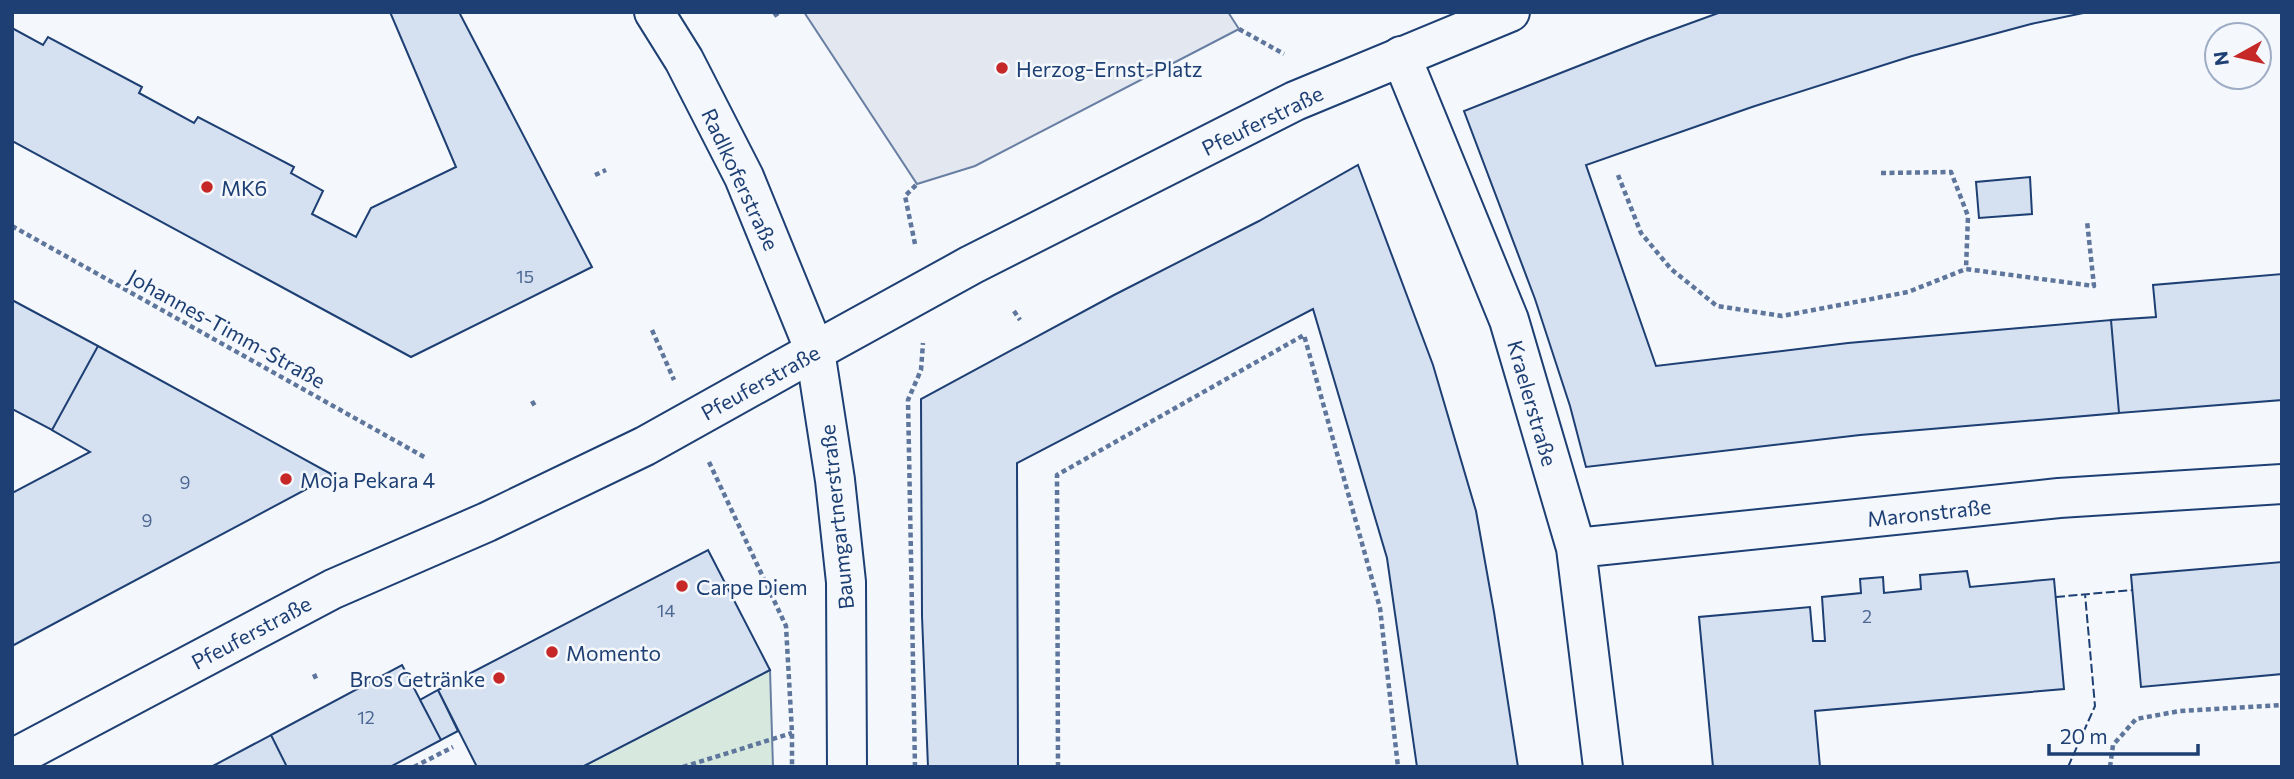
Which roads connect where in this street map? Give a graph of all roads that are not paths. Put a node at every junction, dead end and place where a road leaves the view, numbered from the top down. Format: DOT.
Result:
graph roads {
  1 [pos="654,12"];
  2 [pos="1510,12"];
  3 [pos="1401,56"];
  4 [pos="816,351"];
  5 [pos="2282,484"];
  6 [pos="1576,548"];
  7 [pos="12,759"];
  8 [pos="848,767"];
  9 [pos="1603,767"];
  1 -- 4 [label="street, Radlkoferstraße"];
  2 -- 3 [label="street, Pfeuferstraße"];
  3 -- 4 [label="street, Pfeuferstraße"];
  3 -- 6 [label="street, Kraelerstraße"];
  4 -- 7 [label="street, Pfeuferstraße"];
  4 -- 8 [label="street, Baumgartnerstraße"];
  5 -- 6 [label="street, Maronstraße"];
  6 -- 9 [label="street, Kraelerstraße"];
}
